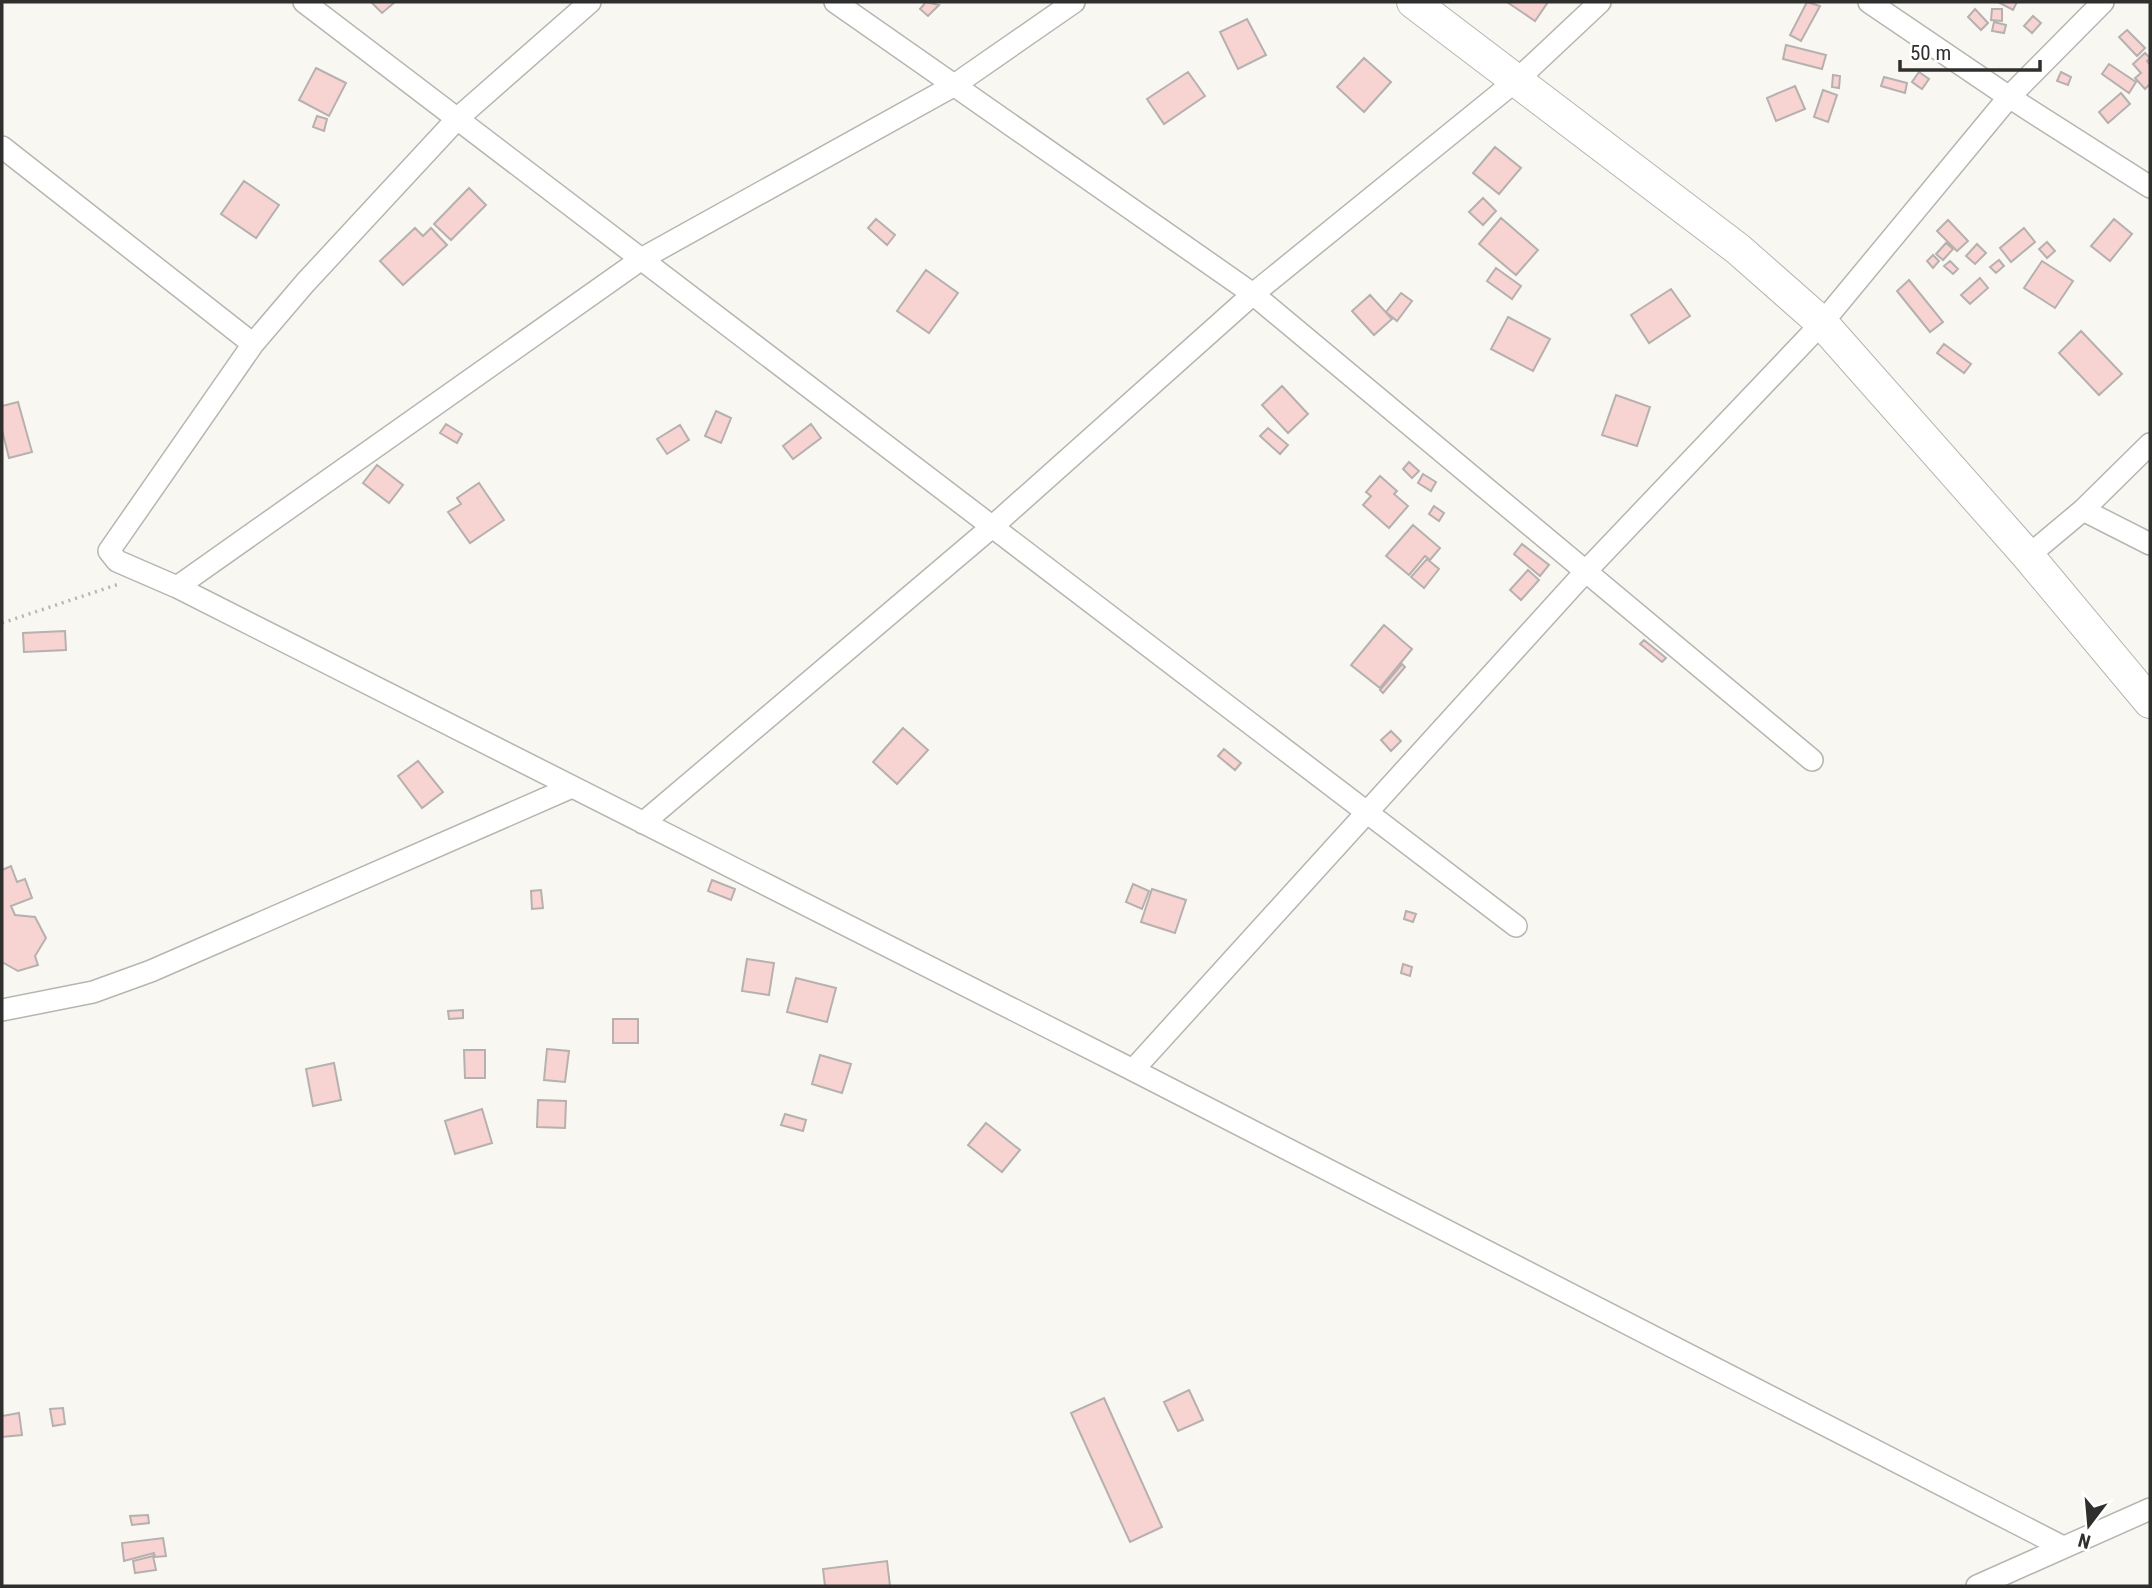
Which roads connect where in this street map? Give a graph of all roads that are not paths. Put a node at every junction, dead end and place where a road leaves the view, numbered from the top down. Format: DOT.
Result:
graph roads {
  1 [pos="304,2"];
  2 [pos="590,2"];
  3 [pos="835,2"];
  4 [pos="1074,2"];
  5 [pos="1413,2"];
  6 [pos="1600,2"];
  7 [pos="1869,2"];
  8 [pos="2103,2"];
  9 [pos="1518,79"];
  10 [pos="953,86"];
  11 [pos="2009,97"];
  12 [pos="458,118"];
  13 [pos="2,147"];
  14 [pos="2150,187"];
  15 [pos="643,258"];
  16 [pos="1253,294"];
  17 [pos="1822,323"];
  18 [pos="253,344"];
  19 [pos="2150,444"];
  20 [pos="2083,510"];
  21 [pos="993,526"];
  22 [pos="2150,544"];
  23 [pos="2028,556"];
  24 [pos="1586,571"];
  25 [pos="177,587"];
  26 [pos="2150,702"];
  27 [pos="1812,760"];
  28 [pos="572,787"];
  29 [pos="1368,813"];
  30 [pos="643,823"];
  31 [pos="1516,926"];
  32 [pos="2,1010"];
  33 [pos="1133,1070"];
  34 [pos="2150,1508"];
  35 [pos="2063,1547"];
  36 [pos="1977,1586"];
  1 -- 12 [label="street"];
  2 -- 12 [label="street"];
  3 -- 10 [label="street"];
  4 -- 10 [label="street"];
  5 -- 9 [label="highway"];
  6 -- 9 [label="street"];
  7 -- 11 [label="street"];
  8 -- 11 [label="street"];
  9 -- 16 [label="street"];
  9 -- 17 [label="highway"];
  10 -- 15 [label="street"];
  10 -- 16 [label="street"];
  11 -- 14 [label="street"];
  11 -- 17 [label="street"];
  12 -- 15 [label="street"];
  12 -- 18 [label="street"];
  13 -- 18 [label="street"];
  15 -- 21 [label="street"];
  15 -- 25 [label="street"];
  16 -- 21 [label="street"];
  16 -- 24 [label="street"];
  17 -- 23 [label="highway"];
  17 -- 24 [label="street"];
  18 -- 25 [label="street"];
  19 -- 20 [label="street"];
  20 -- 22 [label="street"];
  20 -- 23 [label="street"];
  21 -- 29 [label="street"];
  21 -- 30 [label="street"];
  23 -- 26 [label="highway"];
  24 -- 27 [label="street"];
  24 -- 29 [label="street"];
  25 -- 28 [label="street"];
  28 -- 30 [label="street"];
  28 -- 32 [label="street"];
  29 -- 31 [label="street"];
  29 -- 33 [label="street"];
  30 -- 33 [label="street"];
  33 -- 35 [label="street"];
  34 -- 35 [label="street"];
  35 -- 36 [label="street"];
}
